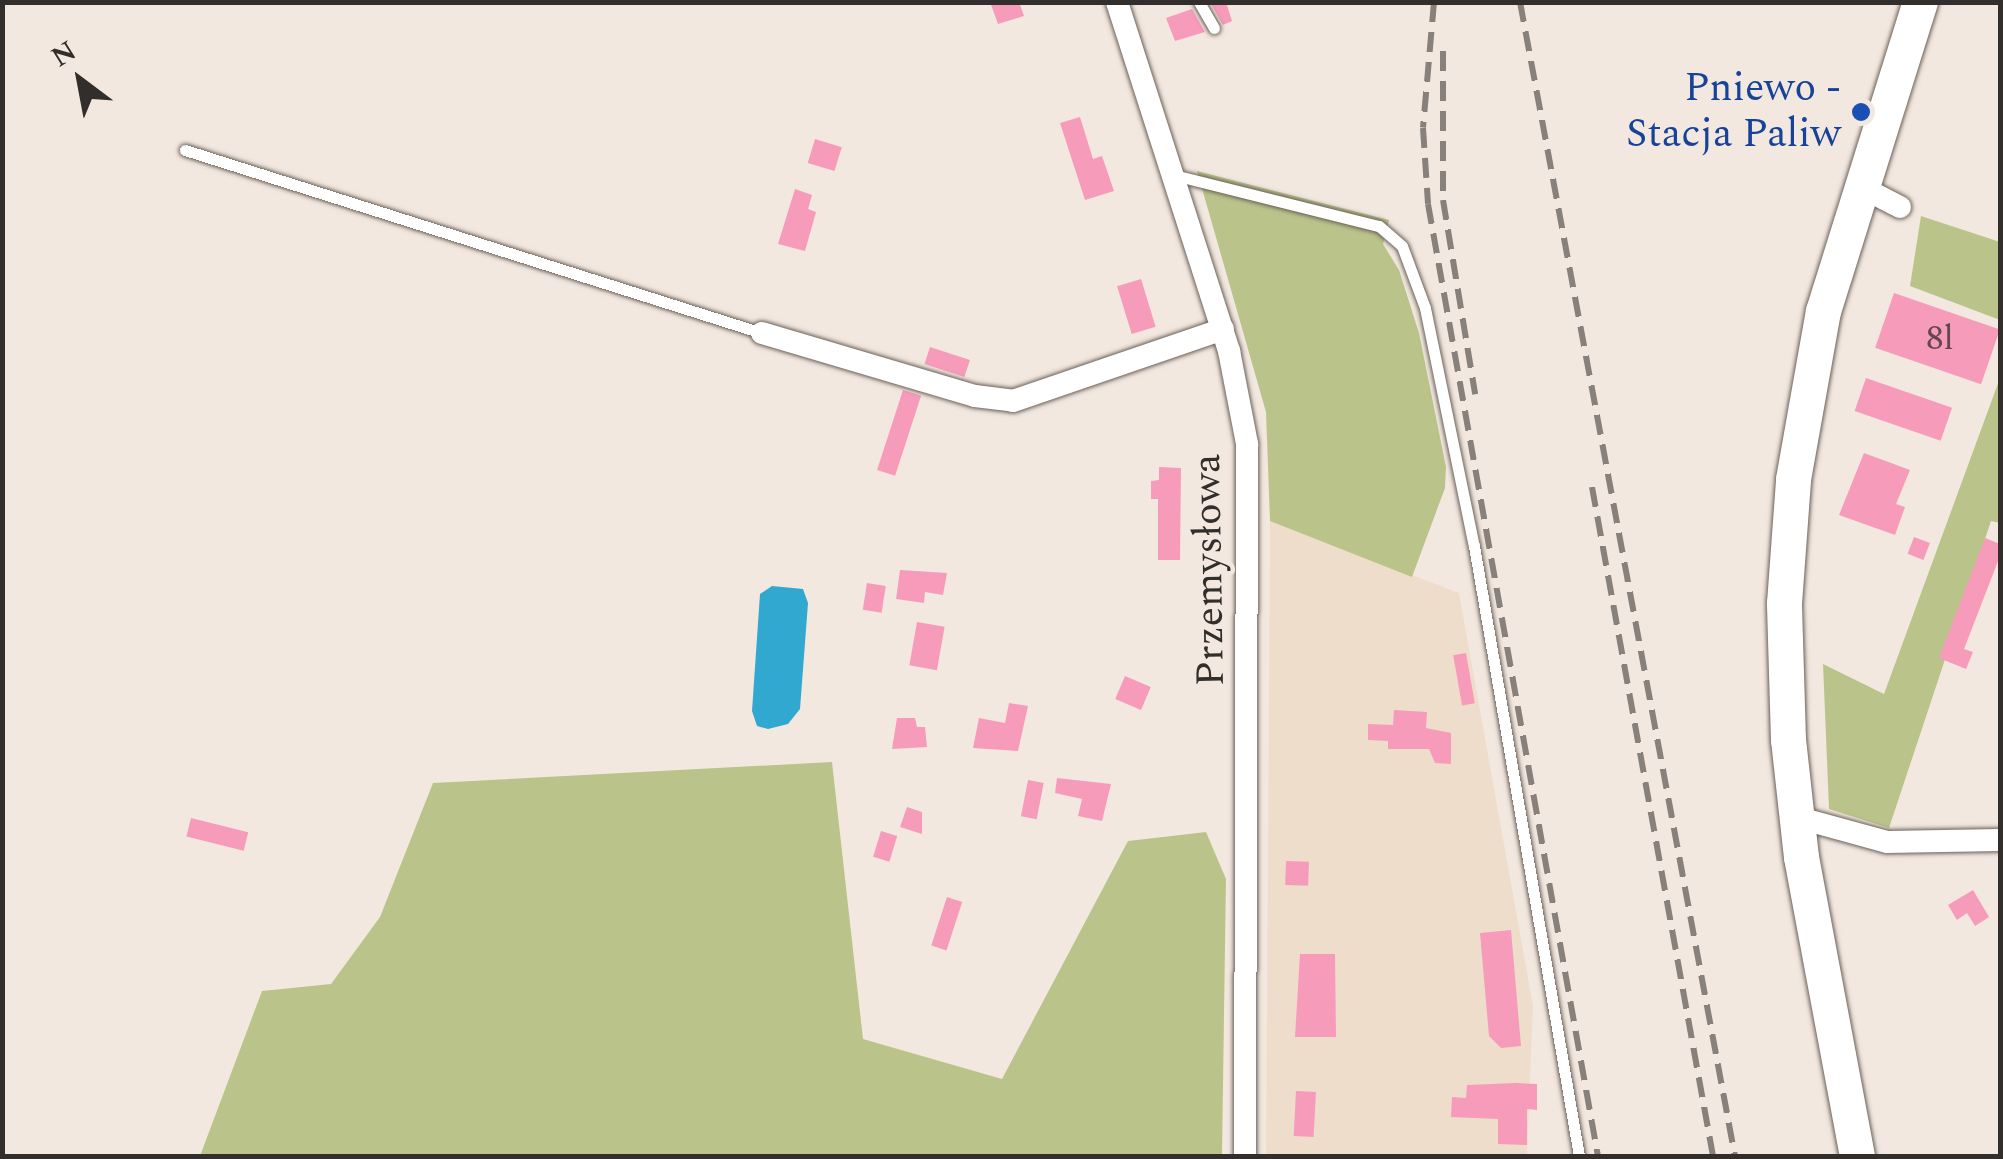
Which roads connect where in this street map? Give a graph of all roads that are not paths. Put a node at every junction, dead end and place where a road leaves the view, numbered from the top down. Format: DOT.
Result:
graph roads {
  1 [pos="1117,2"];
  2 [pos="1199,2"];
  3 [pos="1920,2"];
  4 [pos="1214,28"];
  5 [pos="185,150"];
  6 [pos="1173,175"];
  7 [pos="1859,186"];
  8 [pos="1900,207"];
  9 [pos="1223,329"];
  10 [pos="762,333"];
  11 [pos="1796,817"];
  12 [pos="2000,840"];
  13 [pos="1245,1156"];
  14 [pos="1579,1156"];
  15 [pos="1856,1156"];
  1 -- 6 [label="street, Przemysłowa"];
  2 -- 4 [label="lane"];
  3 -- 7 [label="main road"];
  5 -- 10 [label="lane"];
  6 -- 9 [label="street, Przemysłowa"];
  6 -- 14 [label="lane"];
  7 -- 8 [label="street"];
  7 -- 11 [label="main road"];
  9 -- 10 [label="street"];
  9 -- 13 [label="street, Przemysłowa"];
  11 -- 12 [label="street"];
  11 -- 15 [label="main road"];
}
